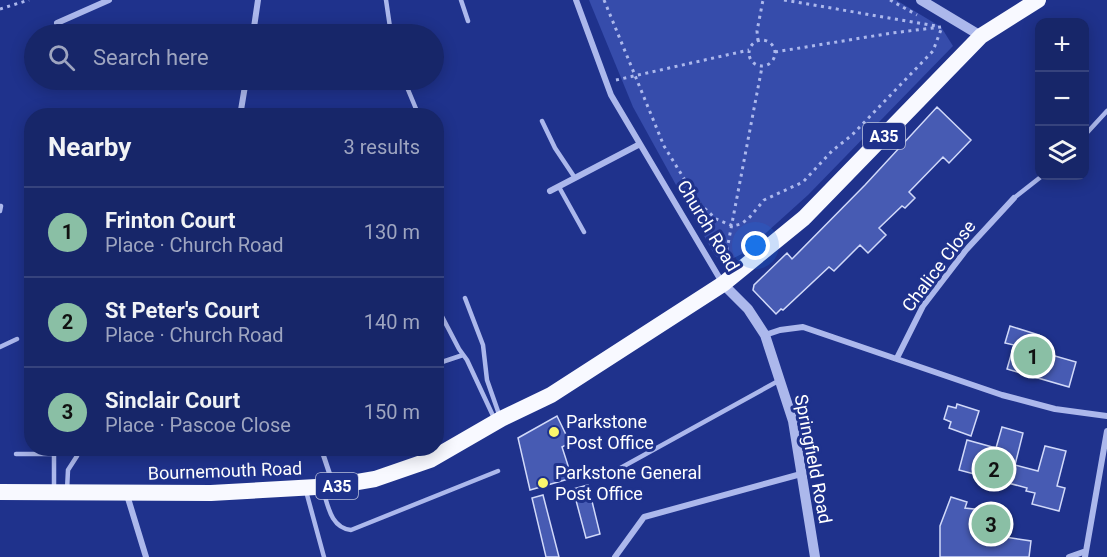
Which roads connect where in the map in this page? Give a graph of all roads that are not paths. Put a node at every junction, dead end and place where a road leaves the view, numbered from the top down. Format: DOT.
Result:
graph roads {
  1 [pos="109,0"];
  2 [pos="258,0"];
  3 [pos="386,0"];
  4 [pos="461,0"];
  5 [pos="576,0"];
  6 [pos="921,0"];
  7 [pos="1038,0"];
  8 [pos="468,21"];
  9 [pos="57,23"];
  10 [pos="254,24"];
  11 [pos="390,24"];
  12 [pos="981,36"];
  13 [pos="244,90"];
  14 [pos="408,90"];
  15 [pos="241,108"];
  16 [pos="416,108"];
  17 [pos="1107,111"];
  18 [pos="542,121"];
  19 [pos="1089,131"];
  20 [pos="640,144"];
  21 [pos="575,178"];
  22 [pos="1037,180"];
  23 [pos="559,187"];
  24 [pos="550,191"];
  25 [pos="1014,198"];
  26 [pos="584,232"];
  27 [pos="723,284"];
  28 [pos="465,298"];
  29 [pos="444,320"];
  30 [pos="765,335"];
  31 [pos="17,339"];
  32 [pos="0,347"];
  33 [pos="463,355"];
  34 [pos="897,358"];
  35 [pos="444,361"];
  36 [pos="780,380"];
  37 [pos="1107,416"];
  38 [pos="499,421"];
  39 [pos="1107,431"];
  40 [pos="444,452"];
  41 [pos="16,454"];
  42 [pos="24,454"];
  43 [pos="54,456"];
  44 [pos="77,456"];
  45 [pos="321,456"];
  46 [pos="437,456"];
  47 [pos="498,471"];
  48 [pos="615,471"];
  49 [pos="801,474"];
  50 [pos="321,487"];
  51 [pos="0,492"];
  52 [pos="61,493"];
  53 [pos="127,494"];
  54 [pos="1086,554"];
  55 [pos="146,557"];
  56 [pos="324,557"];
  57 [pos="615,557"];
  58 [pos="815,557"];
  59 [pos="1069,557"];
  1 -- 9 [label="street"];
  2 -- 10 [label="street"];
  3 -- 11 [label="lane"];
  4 -- 8 [label="lane"];
  5 -- 20 [label="street, Church Road"];
  6 -- 12 [label="street"];
  7 -- 12 [label="highway, A35"];
  12 -- 27 [label="highway, A35"];
  13 -- 15 [label="street"];
  14 -- 16 [label="lane"];
  17 -- 19 [label="lane"];
  18 -- 21 [label="lane"];
  20 -- 21 [label="street"];
  20 -- 27 [label="street, Church Road"];
  21 -- 23 [label="street"];
  22 -- 25 [label="lane"];
  23 -- 24 [label="street"];
  23 -- 26 [label="lane"];
  25 -- 34 [label="street, Chalice Close"];
  27 -- 30 [label="street, Church Road"];
  27 -- 38 [label="highway, Bournemouth Road / A35"];
  28 -- 38 [label="lane"];
  29 -- 33 [label="lane"];
  30 -- 34 [label="street"];
  30 -- 36 [label="street, Springfield Road"];
  31 -- 32 [label="lane"];
  33 -- 35 [label="lane"];
  33 -- 38 [label="lane"];
  34 -- 37 [label="street"];
  36 -- 48 [label="lane"];
  36 -- 49 [label="street, Springfield Road"];
  38 -- 40 [label="highway, Bournemouth Road / A35"];
  39 -- 54 [label="street"];
  41 -- 42 [label="lane"];
  43 -- 52 [label="lane"];
  44 -- 52 [label="lane"];
  45 -- 50 [label="street"];
  46 -- 50 [label="highway, Bournemouth Road / A35"];
  47 -- 50 [label="lane"];
  49 -- 57 [label="street"];
  49 -- 58 [label="street, Springfield Road"];
  50 -- 53 [label="highway, Bournemouth Road / A35"];
  50 -- 56 [label="lane"];
  51 -- 52 [label="highway, Bournemouth Road / A35"];
  52 -- 53 [label="highway, Bournemouth Road / A35"];
  53 -- 55 [label="street"];
  54 -- 59 [label="street"];
}
